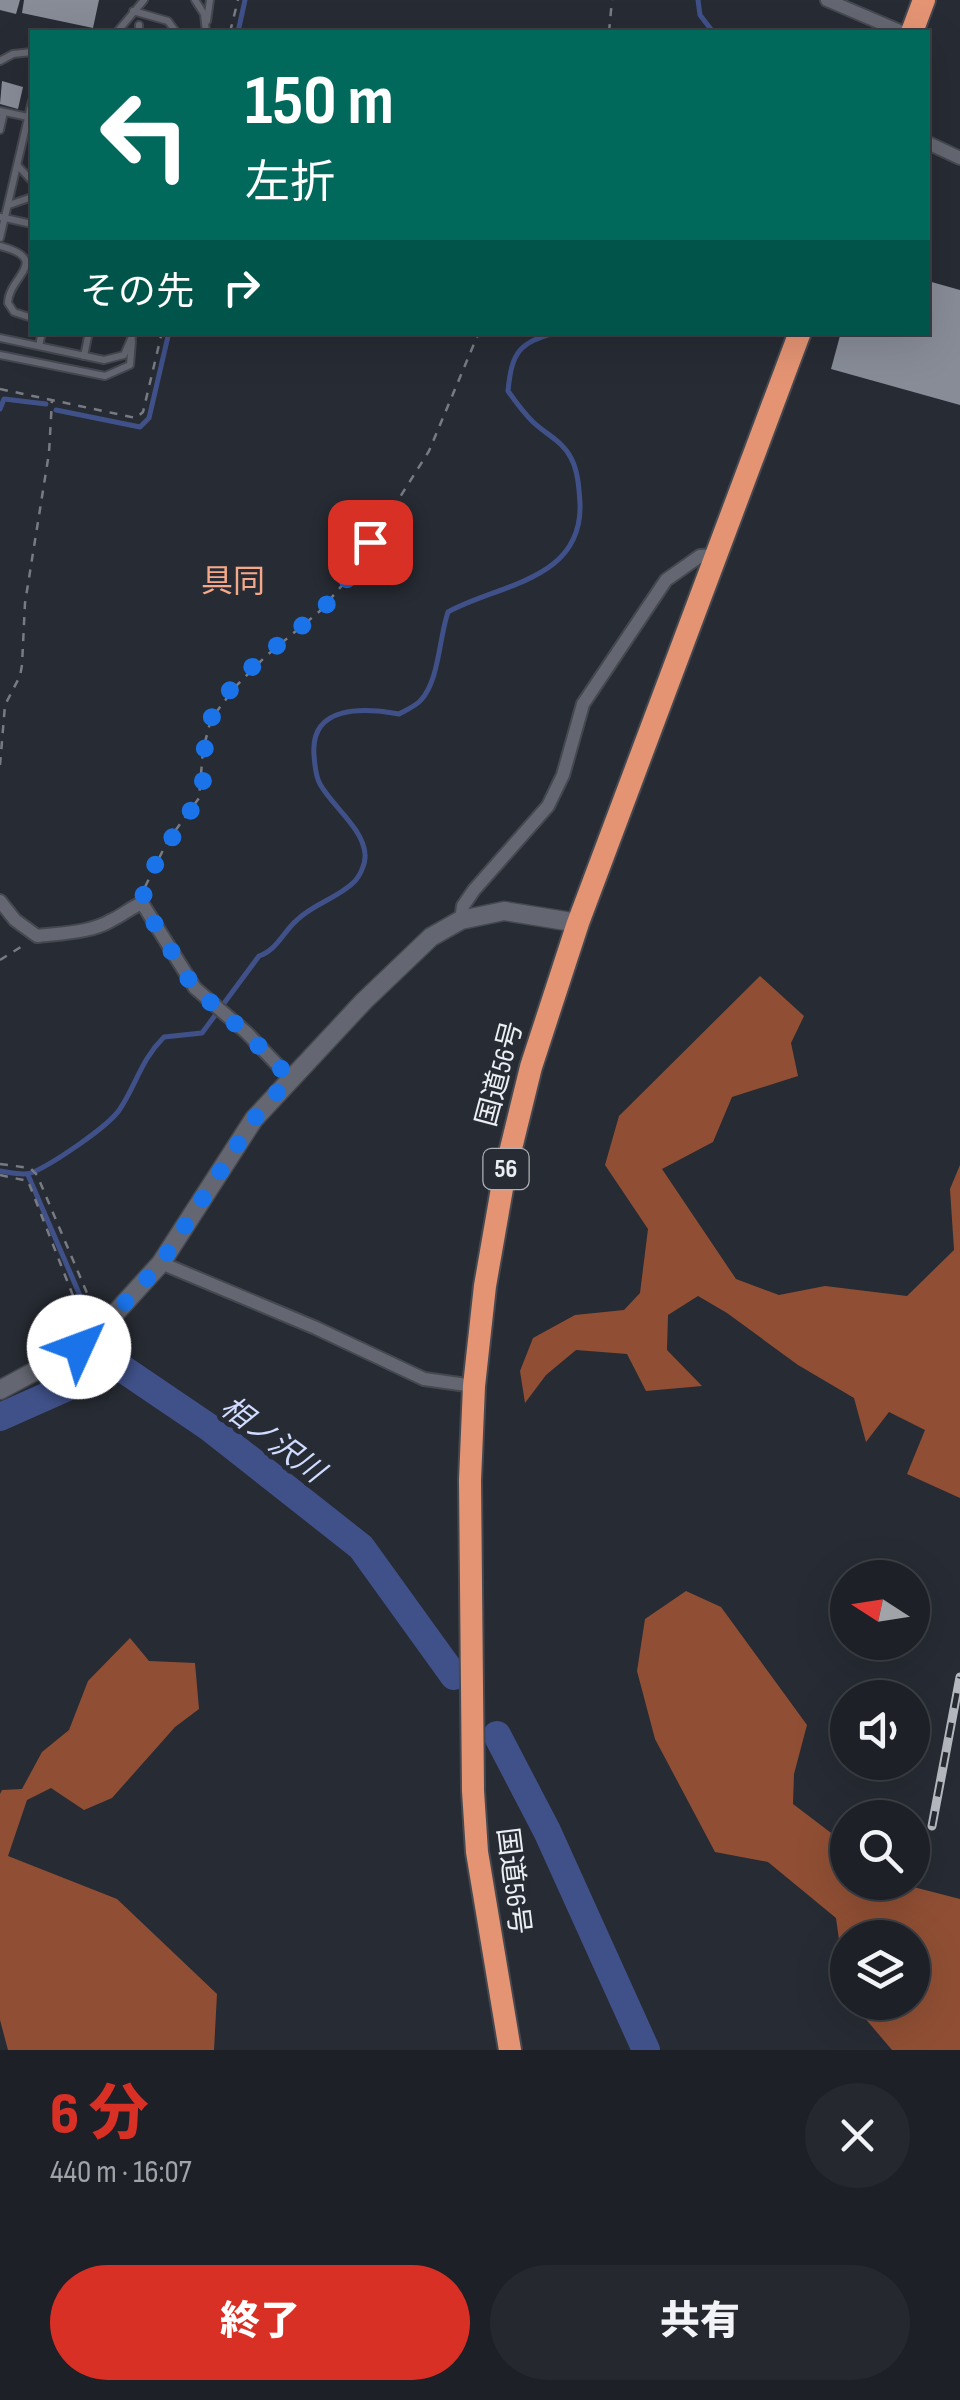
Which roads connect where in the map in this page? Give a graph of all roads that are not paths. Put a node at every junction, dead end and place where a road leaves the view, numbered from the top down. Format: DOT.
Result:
graph roads {
  1 [pos="144,0"];
  2 [pos="194,0"];
  3 [pos="210,0"];
  4 [pos="827,0"];
  5 [pos="924,0"];
  6 [pos="133,11"];
  7 [pos="119,30"];
  8 [pos="175,30"];
  9 [pos="206,30"];
  10 [pos="206,30"];
  11 [pos="897,30"];
  12 [pos="913,30"];
  13 [pos="30,52"];
  14 [pos="0,61"];
  15 [pos="2,112"];
  16 [pos="30,117"];
  17 [pos="30,120"];
  18 [pos="0,130"];
  19 [pos="930,144"];
  20 [pos="22,147"];
  21 [pos="30,149"];
  22 [pos="960,158"];
  23 [pos="18,166"];
  24 [pos="30,178"];
  25 [pos="30,198"];
  26 [pos="8,205"];
  27 [pos="2,218"];
  28 [pos="30,224"];
  29 [pos="0,238"];
  30 [pos="0,246"];
  31 [pos="30,317"];
  32 [pos="41,335"];
  33 [pos="89,335"];
  34 [pos="799,335"];
  35 [pos="133,337"];
  36 [pos="0,338"];
  37 [pos="39,346"];
  38 [pos="0,355"];
  39 [pos="84,356"];
  40 [pos="718,555"];
  41 [pos="0,901"];
  42 [pos="461,920"];
  43 [pos="578,923"];
  44 [pos="290,1078"];
  45 [pos="161,1263"];
  46 [pos="474,1386"];
  47 [pos="0,1390"];
  48 [pos="510,2050"];
  1 -- 6 [label="lane"];
  2 -- 9 [label="lane"];
  3 -- 10 [label="lane"];
  4 -- 11 [label="street"];
  5 -- 12 [label="highway"];
  6 -- 7 [label="lane"];
  6 -- 8 [label="lane"];
  13 -- 14 [label="lane"];
  15 -- 16 [label="lane"];
  15 -- 18 [label="lane"];
  17 -- 20 [label="lane"];
  19 -- 22 [label="street"];
  20 -- 21 [label="lane"];
  20 -- 23 [label="lane"];
  23 -- 24 [label="lane"];
  23 -- 26 [label="lane"];
  25 -- 26 [label="lane"];
  26 -- 27 [label="lane"];
  27 -- 28 [label="lane"];
  27 -- 29 [label="lane"];
  30 -- 31 [label="lane"];
  32 -- 37 [label="lane"];
  33 -- 39 [label="lane"];
  34 -- 40 [label="highway, 国道56号 / 56"];
  35 -- 38 [label="lane"];
  35 -- 39 [label="lane"];
  36 -- 37 [label="lane"];
  37 -- 39 [label="lane"];
  40 -- 42 [label="street"];
  40 -- 43 [label="highway, 国道56号 / 56"];
  41 -- 44 [label="street"];
  42 -- 43 [label="street"];
  42 -- 44 [label="street"];
  43 -- 46 [label="highway, 国道56号 / 56"];
  44 -- 45 [label="street"];
  45 -- 46 [label="street"];
  45 -- 47 [label="street"];
  46 -- 48 [label="highway, 国道56号 / 56"];
}
